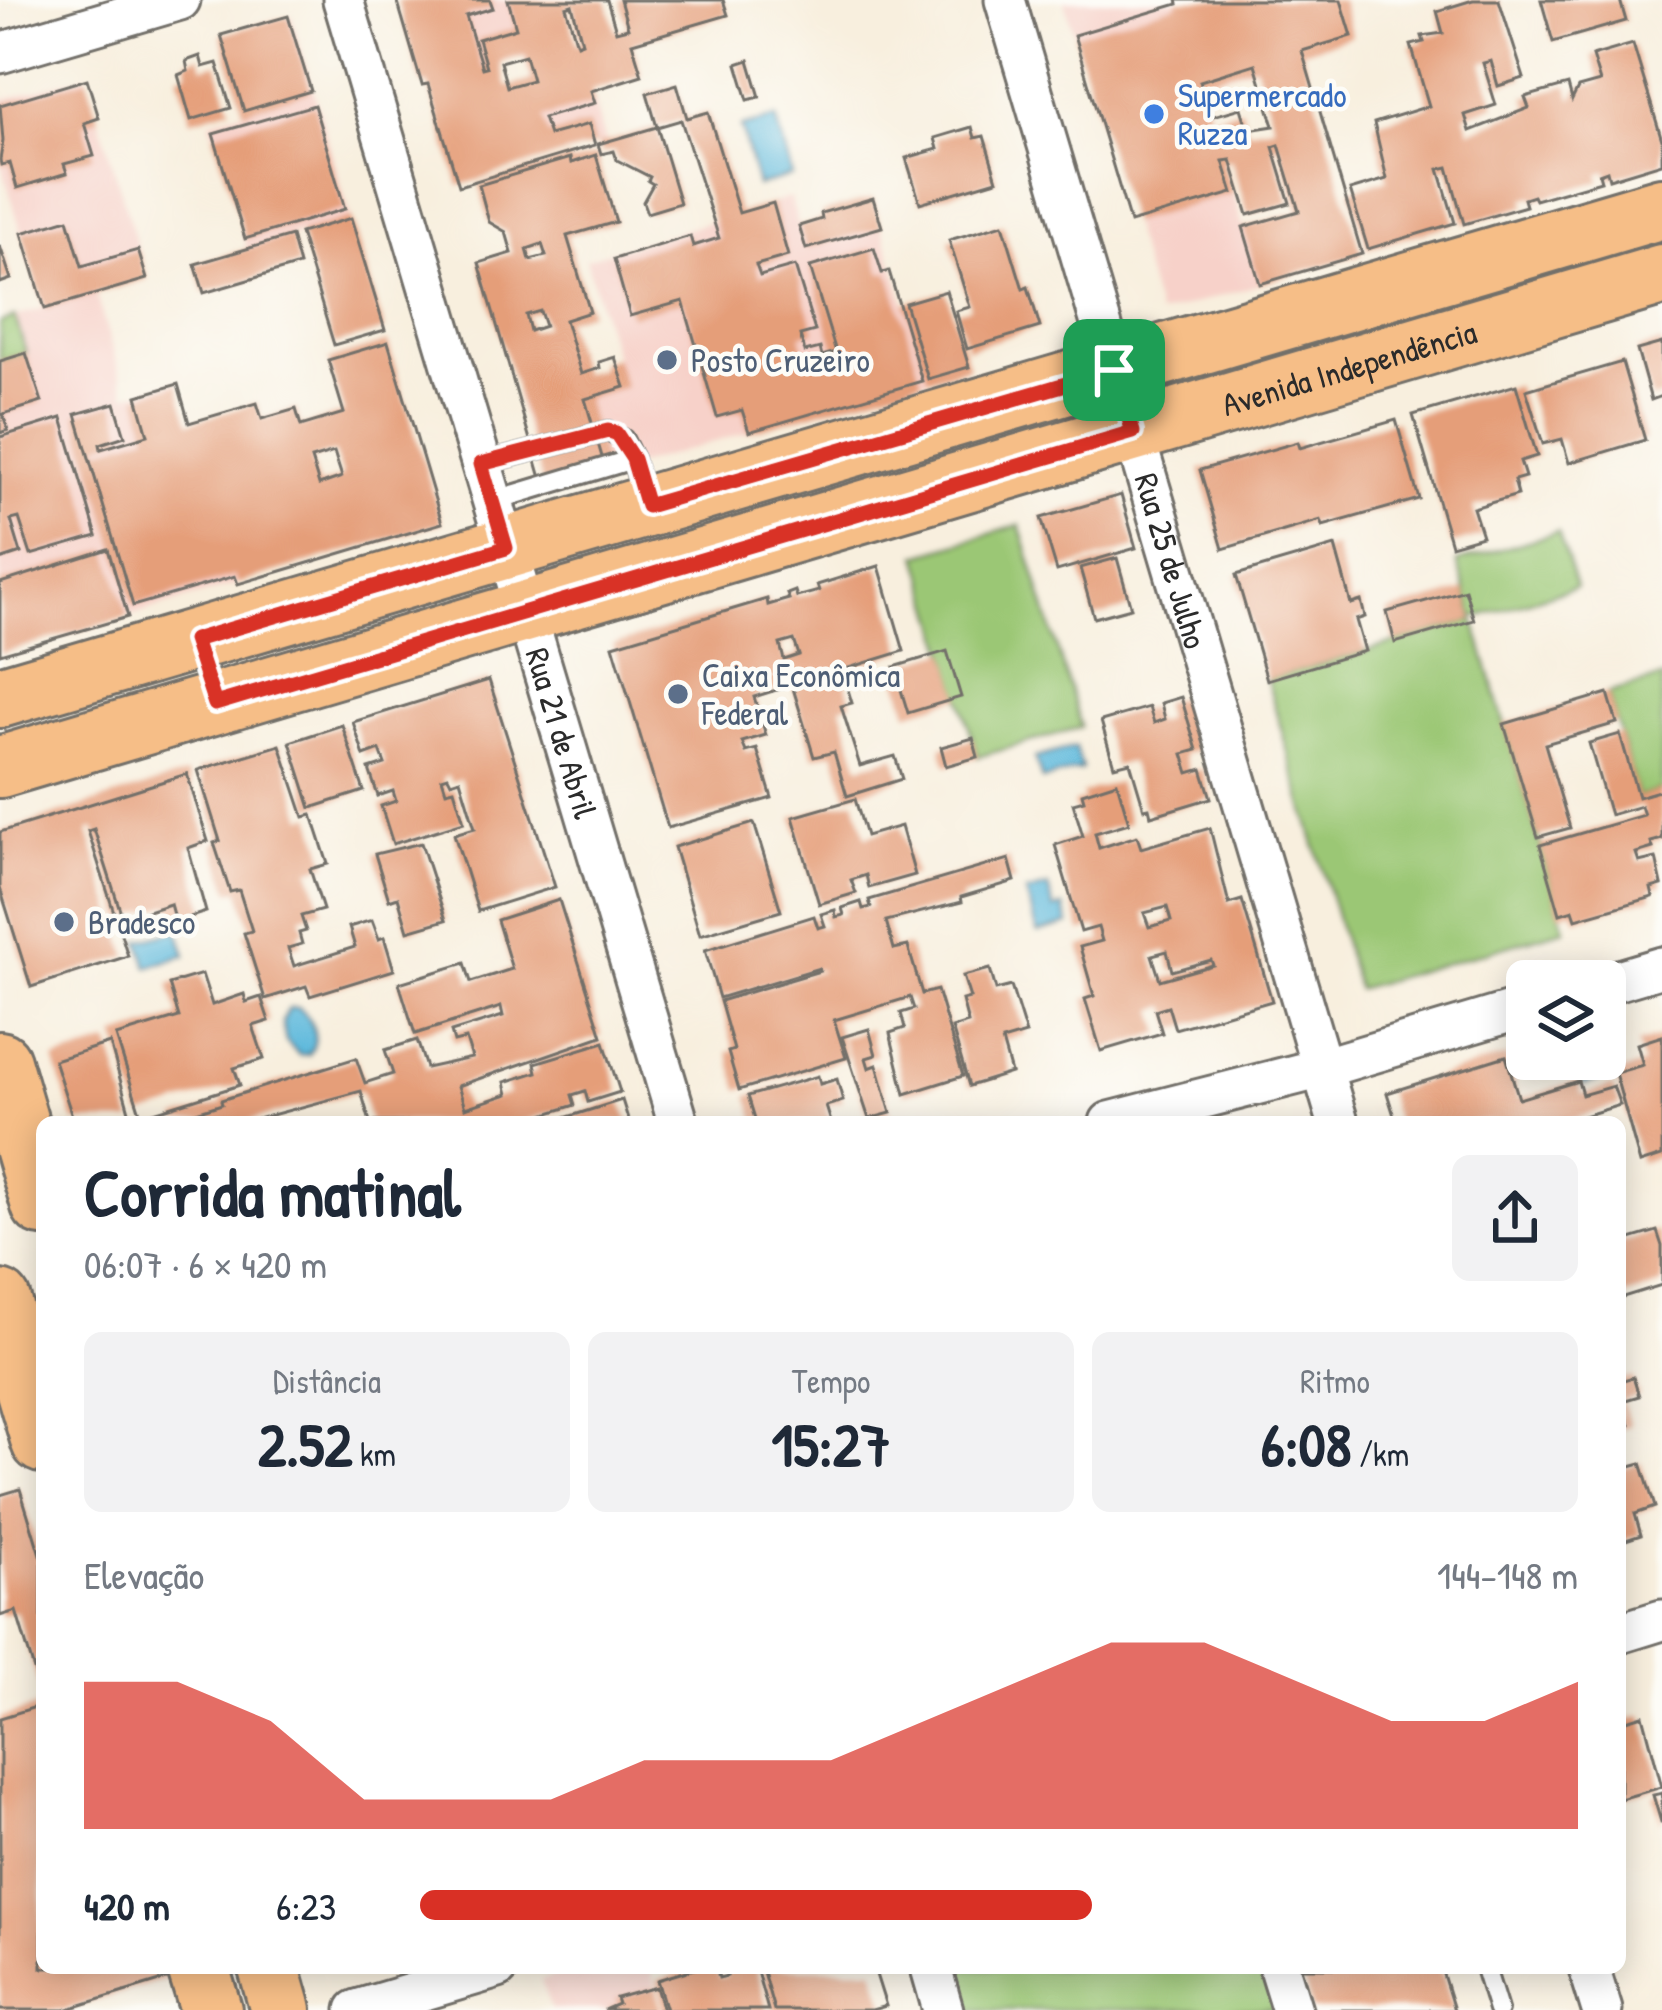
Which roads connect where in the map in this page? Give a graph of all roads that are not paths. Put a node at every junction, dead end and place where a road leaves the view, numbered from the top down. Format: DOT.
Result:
graph roads {
  1 [pos="180,0"];
  2 [pos="343,0"];
  3 [pos="1005,0"];
  4 [pos="0,53"];
  5 [pos="1662,208"];
  6 [pos="1662,275"];
  7 [pos="1114,370"];
  8 [pos="1133,432"];
  9 [pos="640,483"];
  10 [pos="493,504"];
  11 [pos="524,613"];
  12 [pos="194,640"];
  13 [pos="0,697"];
  14 [pos="215,704"];
  15 [pos="0,767"];
  16 [pos="1662,967"];
  17 [pos="1626,978"];
  18 [pos="1506,1013"];
  19 [pos="1322,1068"];
  20 [pos="2,1074"];
  21 [pos="676,1116"];
  22 [pos="1134,1116"];
  23 [pos="1336,1116"];
  24 [pos="36,1185"];
  25 [pos="0,1301"];
  26 [pos="31,1439"];
  27 [pos="1662,1620"];
  28 [pos="1626,1631"];
  29 [pos="200,1974"];
  30 [pos="271,1974"];
  31 [pos="478,1974"];
  32 [pos="933,1974"];
  33 [pos="1281,1974"];
  34 [pos="1486,1974"];
  35 [pos="1591,1974"];
  36 [pos="211,2010"];
  37 [pos="281,2010"];
  38 [pos="357,2010"];
  39 [pos="943,2010"];
  40 [pos="1292,2010"];
  41 [pos="1498,2010"];
  42 [pos="1602,2010"];
  1 -- 4 [label="street"];
  2 -- 10 [label="street, Rua 21 de Abril"];
  3 -- 7 [label="street, Rua 25 de Julho"];
  5 -- 7 [label="main road, Avenida Independência"];
  6 -- 8 [label="main road, Avenida Independência"];
  7 -- 8 [label="street, Rua 25 de Julho"];
  7 -- 9 [label="main road, Avenida Independência"];
  8 -- 11 [label="main road, Avenida Independência"];
  8 -- 19 [label="street, Rua 25 de Julho"];
  9 -- 10 [label="main road, Avenida Independência"];
  9 -- 10 [label="lane"];
  10 -- 11 [label="street, Rua 21 de Abril"];
  10 -- 12 [label="main road, Avenida Independência"];
  11 -- 14 [label="main road, Avenida Independência"];
  11 -- 21 [label="street, Rua 21 de Abril"];
  12 -- 13 [label="main road, Avenida Independência"];
  12 -- 14 [label="main road"];
  14 -- 15 [label="main road, Avenida Independência"];
  16 -- 17 [label="street"];
  18 -- 19 [label="street"];
  19 -- 22 [label="street"];
  19 -- 23 [label="street, Rua 25 de Julho"];
  20 -- 24 [label="main road"];
  25 -- 26 [label="main road"];
  27 -- 28 [label="street"];
  29 -- 36 [label="main road"];
  30 -- 37 [label="main road"];
  31 -- 38 [label="street"];
  32 -- 39 [label="street"];
  33 -- 40 [label="street"];
  34 -- 41 [label="lane"];
  35 -- 42 [label="street"];
}
